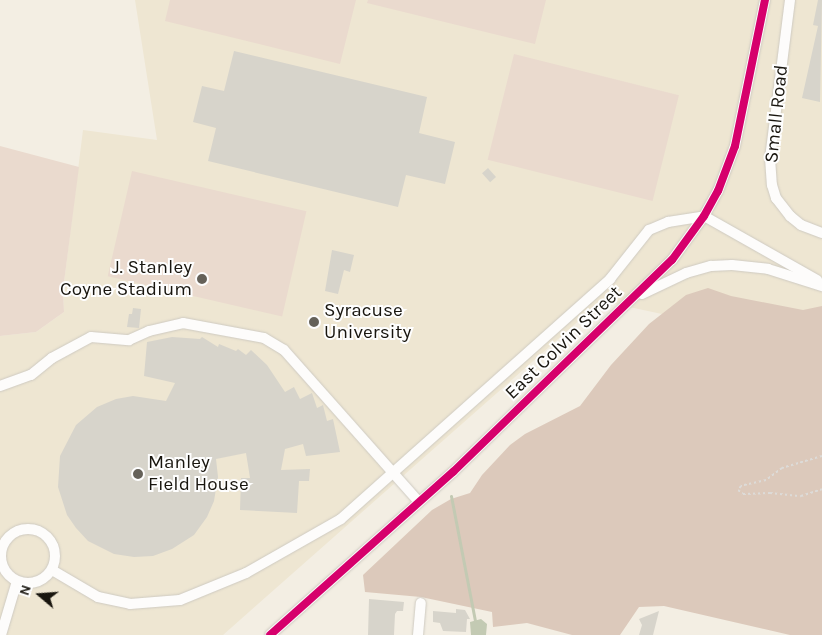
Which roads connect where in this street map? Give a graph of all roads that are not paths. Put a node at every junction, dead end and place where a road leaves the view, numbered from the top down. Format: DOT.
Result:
graph roads {
  1 [pos="765,0"];
  2 [pos="790,0"];
  3 [pos="704,216"];
  4 [pos="822,233"];
  5 [pos="822,284"];
  6 [pos="635,298"];
  7 [pos="0,386"];
  8 [pos="393,473"];
  9 [pos="419,502"];
  10 [pos="1,545"];
  11 [pos="52,570"];
  12 [pos="17,581"];
  13 [pos="421,603"];
  14 [pos="2,635"];
  15 [pos="270,635"];
  16 [pos="418,635"];
  1 -- 3 [label="street, East Colvin Street"];
  2 -- 4 [label="street, Small Road"];
  3 -- 5 [label="street"];
  3 -- 6 [label="street, East Colvin Street"];
  3 -- 8 [label="street"];
  5 -- 6 [label="street"];
  6 -- 9 [label="street, East Colvin Street"];
  7 -- 8 [label="street"];
  8 -- 9 [label="street"];
  8 -- 11 [label="street"];
  9 -- 15 [label="street, East Colvin Street"];
  10 -- 11 [label="street"];
  10 -- 12 [label="street"];
  11 -- 12 [label="street"];
  12 -- 14 [label="street"];
  13 -- 16 [label="street"];
}
